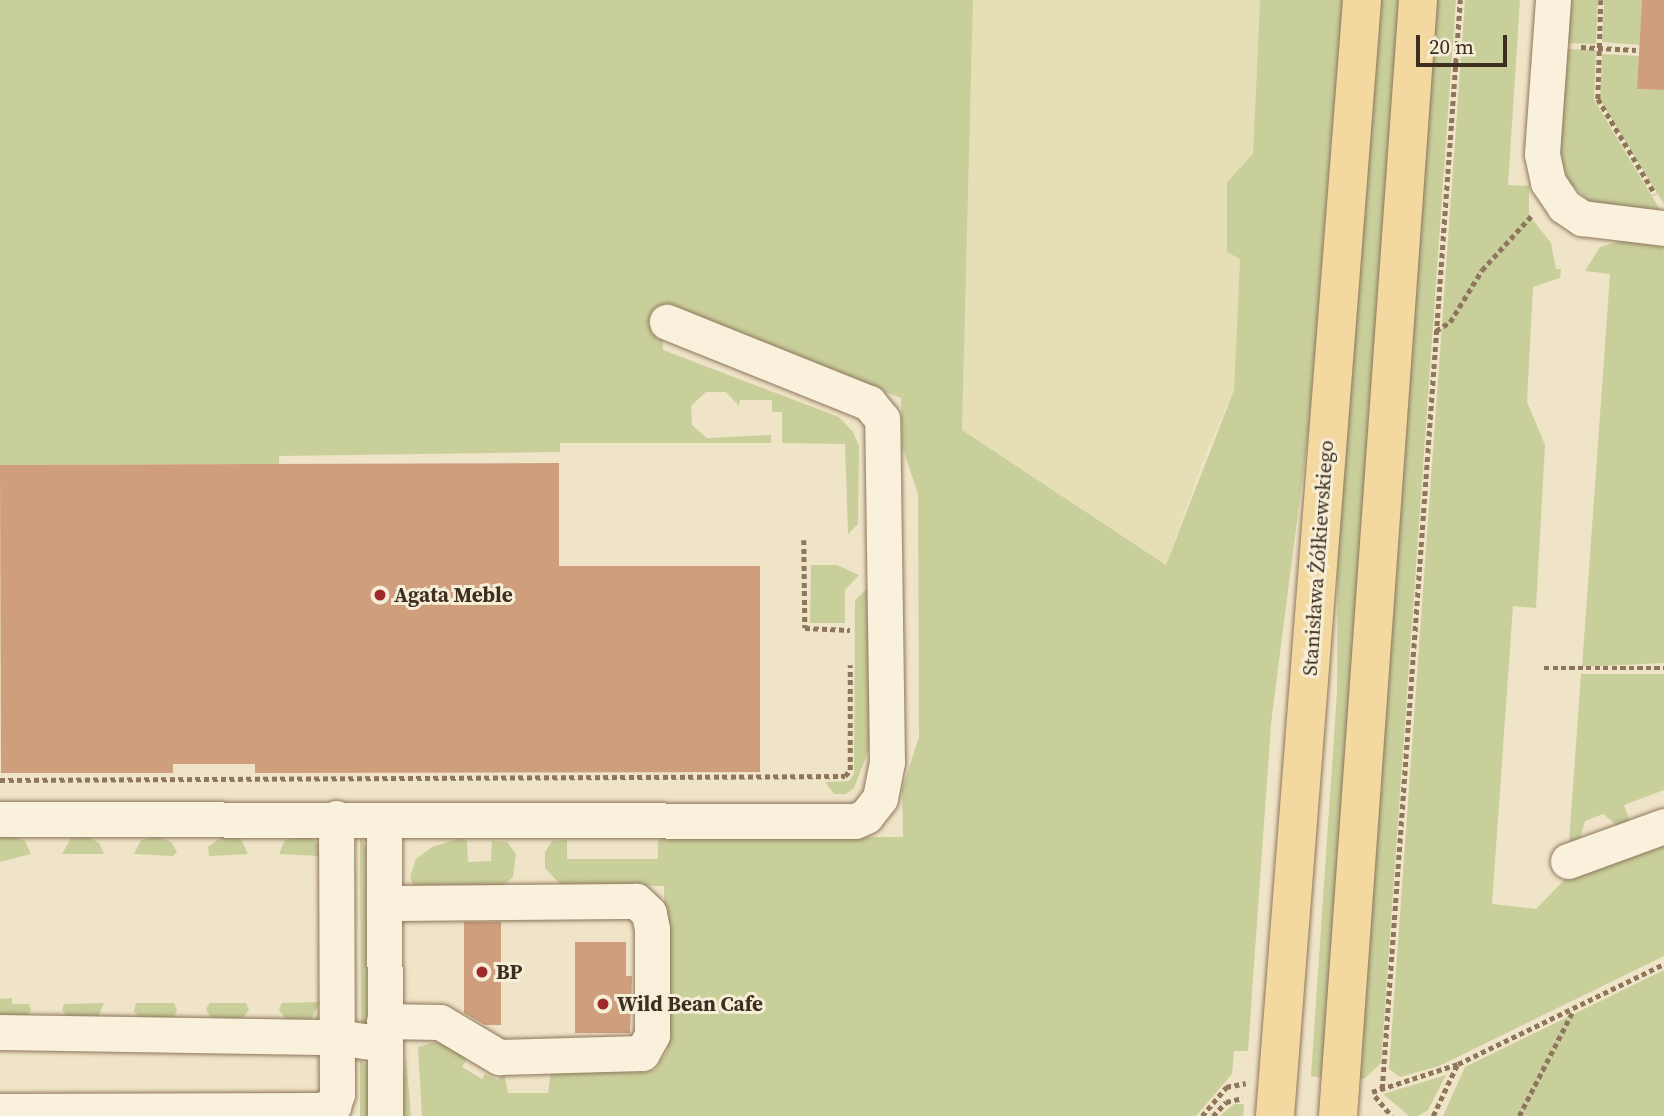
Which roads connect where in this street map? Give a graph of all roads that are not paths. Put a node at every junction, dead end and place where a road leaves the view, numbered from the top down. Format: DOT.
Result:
graph roads {
  1 [pos="1362,0"];
  2 [pos="1418,0"];
  3 [pos="1553,0"];
  4 [pos="1661,213"];
  5 [pos="667,322"];
  6 [pos="336,818"];
  7 [pos="0,819"];
  8 [pos="384,820"];
  9 [pos="1664,825"];
  10 [pos="1568,861"];
  11 [pos="384,903"];
  12 [pos="0,1032"];
  13 [pos="384,1032"];
  14 [pos="337,1037"];
  15 [pos="0,1111"];
  16 [pos="385,1116"];
  17 [pos="1275,1116"];
  18 [pos="1338,1116"];
  1 -- 17 [label="main road, Stanisława Żółkiewskiego"];
  2 -- 18 [label="main road"];
  3 -- 4 [label="lane"];
  5 -- 8 [label="lane"];
  6 -- 7 [label="lane"];
  6 -- 8 [label="lane"];
  6 -- 14 [label="lane"];
  8 -- 11 [label="lane"];
  9 -- 10 [label="lane"];
  11 -- 13 [label="lane"];
  11 -- 13 [label="lane"];
  12 -- 14 [label="lane"];
  13 -- 14 [label="lane"];
  13 -- 16 [label="lane"];
  14 -- 15 [label="lane"];
}
